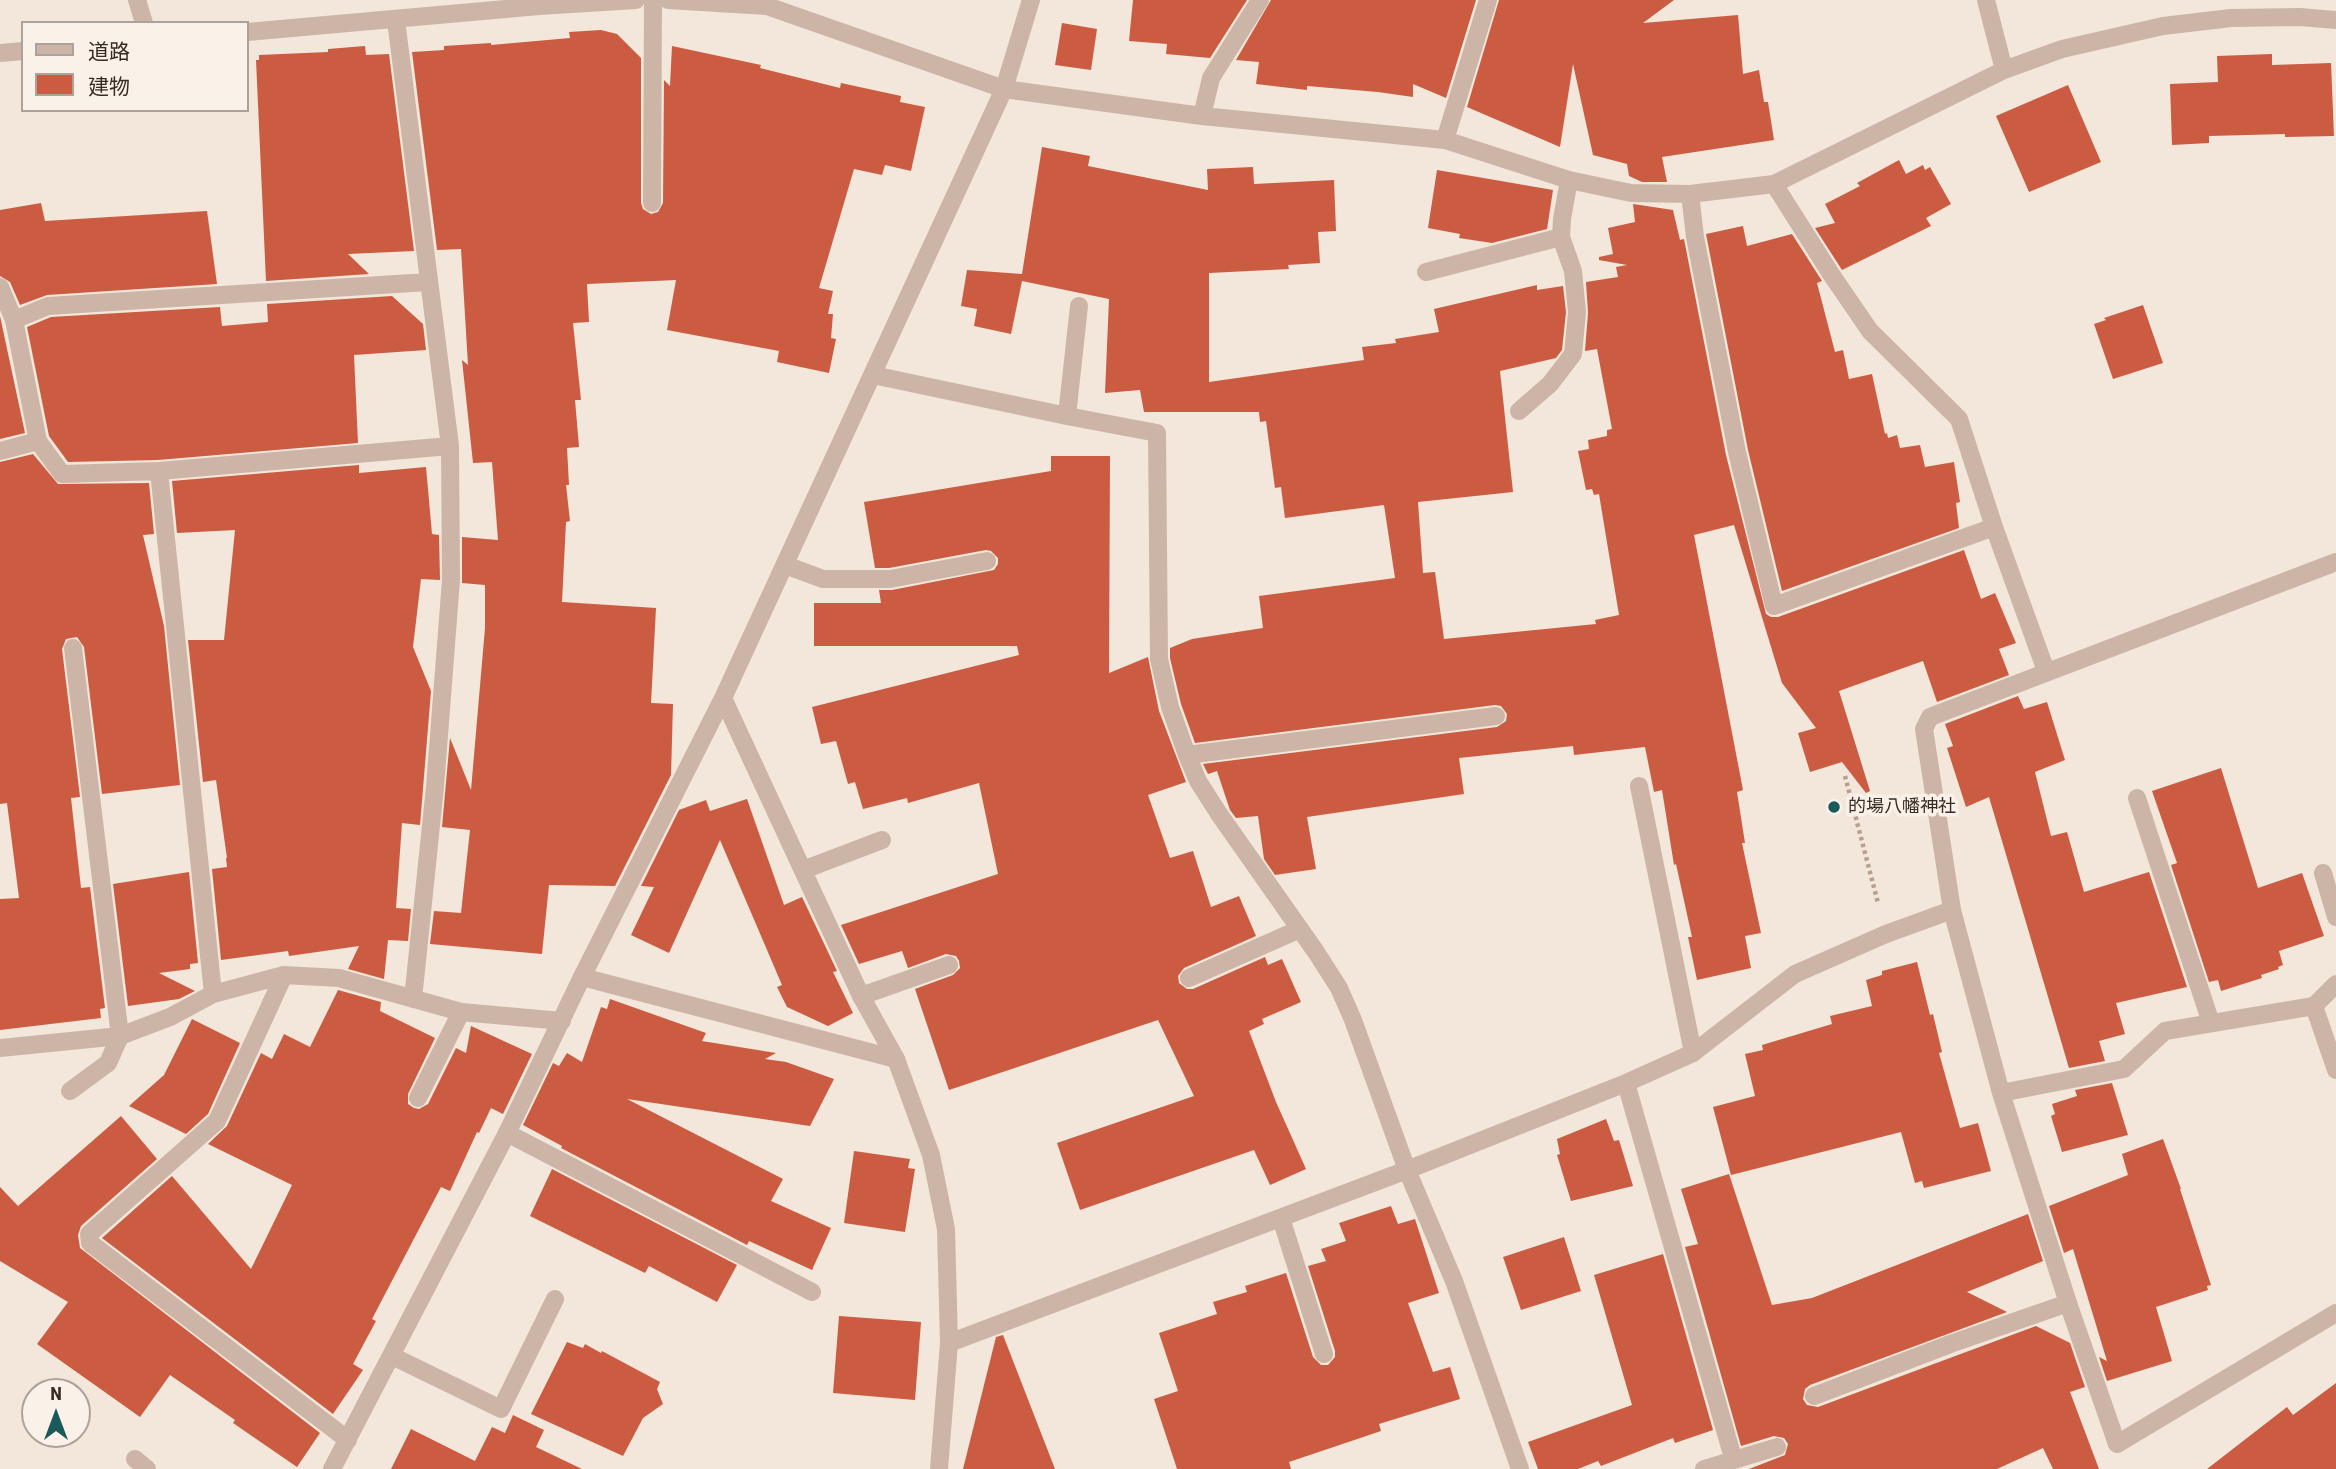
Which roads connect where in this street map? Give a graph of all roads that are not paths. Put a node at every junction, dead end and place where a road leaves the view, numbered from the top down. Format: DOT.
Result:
graph roads {
  1 [pos="137,0"];
  2 [pos="636,0"];
  3 [pos="653,0"];
  4 [pos="668,0"];
  5 [pos="1031,0"];
  6 [pos="1260,0"];
  7 [pos="1488,0"];
  8 [pos="1986,0"];
  9 [pos="767,3"];
  10 [pos="396,20"];
  11 [pos="2336,20"];
  12 [pos="144,21"];
  13 [pos="248,32"];
  14 [pos="21,51"];
  15 [pos="0,53"];
  16 [pos="2004,70"];
  17 [pos="1004,89"];
  18 [pos="1202,116"];
  19 [pos="1445,140"];
  20 [pos="1569,180"];
  21 [pos="1774,184"];
  22 [pos="1690,194"];
  23 [pos="652,203"];
  24 [pos="1561,237"];
  25 [pos="1426,271"];
  26 [pos="428,282"];
  27 [pos="0,287"];
  28 [pos="1079,306"];
  29 [pos="14,320"];
  30 [pos="873,375"];
  31 [pos="1519,411"];
  32 [pos="1067,416"];
  33 [pos="38,441"];
  34 [pos="450,446"];
  35 [pos="0,451"];
  36 [pos="159,471"];
  37 [pos="1994,527"];
  38 [pos="987,561"];
  39 [pos="2336,562"];
  40 [pos="785,565"];
  41 [pos="73,648"];
  42 [pos="2046,671"];
  43 [pos="723,698"];
  44 [pos="1496,716"];
  45 [pos="1187,755"];
  46 [pos="1639,786"];
  47 [pos="2137,798"];
  48 [pos="882,840"];
  49 [pos="803,870"];
  50 [pos="2323,873"];
  51 [pos="1952,910"];
  52 [pos="2336,917"];
  53 [pos="1300,929"];
  54 [pos="949,965"];
  55 [pos="284,975"];
  56 [pos="582,977"];
  57 [pos="1189,978"];
  58 [pos="2336,984"];
  59 [pos="213,994"];
  60 [pos="861,996"];
  61 [pos="413,999"];
  62 [pos="2314,1006"];
  63 [pos="461,1012"];
  64 [pos="562,1021"];
  65 [pos="2211,1023"];
  66 [pos="120,1037"];
  67 [pos="0,1048"];
  68 [pos="1693,1053"];
  69 [pos="896,1059"];
  70 [pos="2336,1070"];
  71 [pos="1626,1083"];
  72 [pos="70,1091"];
  73 [pos="2001,1093"];
  74 [pos="418,1098"];
  75 [pos="506,1133"];
  76 [pos="1407,1170"];
  77 [pos="1281,1218"];
  78 [pos="812,1292"];
  79 [pos="555,1299"];
  80 [pos="2068,1303"];
  81 [pos="2336,1313"];
  82 [pos="949,1343"];
  83 [pos="1324,1354"];
  84 [pos="391,1356"];
  85 [pos="1814,1396"];
  86 [pos="348,1440"];
  87 [pos="1777,1447"];
  88 [pos="1733,1458"];
  89 [pos="332,1469"];
  90 [pos="939,1469"];
  91 [pos="1520,1469"];
  92 [pos="1704,1469"];
  1 -- 12 [label="street"];
  2 -- 10 [label="street"];
  3 -- 23 [label="street"];
  4 -- 9 [label="street"];
  5 -- 17 [label="street"];
  6 -- 18 [label="street"];
  7 -- 19 [label="street"];
  8 -- 16 [label="street"];
  9 -- 17 [label="street"];
  10 -- 13 [label="street"];
  10 -- 26 [label="street"];
  11 -- 16 [label="street"];
  14 -- 15 [label="street"];
  16 -- 21 [label="street"];
  17 -- 18 [label="street"];
  17 -- 30 [label="street"];
  18 -- 19 [label="street"];
  19 -- 20 [label="street"];
  20 -- 22 [label="street"];
  20 -- 24 [label="street"];
  21 -- 22 [label="street"];
  21 -- 37 [label="street"];
  22 -- 37 [label="street"];
  24 -- 25 [label="street"];
  24 -- 31 [label="street"];
  26 -- 29 [label="street"];
  26 -- 34 [label="street"];
  27 -- 29 [label="street"];
  28 -- 32 [label="street"];
  29 -- 33 [label="street"];
  30 -- 32 [label="street"];
  30 -- 40 [label="street"];
  32 -- 45 [label="street"];
  33 -- 35 [label="street"];
  33 -- 36 [label="street"];
  34 -- 36 [label="street"];
  34 -- 61 [label="street"];
  36 -- 59 [label="street"];
  37 -- 42 [label="street"];
  38 -- 40 [label="street"];
  39 -- 42 [label="street"];
  40 -- 43 [label="street"];
  41 -- 66 [label="street"];
  42 -- 51 [label="street"];
  43 -- 49 [label="street"];
  43 -- 56 [label="street"];
  44 -- 45 [label="street"];
  45 -- 53 [label="street"];
  46 -- 68 [label="street"];
  47 -- 65 [label="street"];
  48 -- 49 [label="street"];
  49 -- 60 [label="street"];
  50 -- 52 [label="street"];
  51 -- 68 [label="street"];
  51 -- 73 [label="street"];
  53 -- 57 [label="street"];
  53 -- 76 [label="street"];
  54 -- 60 [label="street"];
  55 -- 59 [label="street"];
  55 -- 61 [label="street"];
  55 -- 86 [label="street"];
  56 -- 64 [label="street"];
  56 -- 69 [label="street"];
  58 -- 62 [label="street"];
  59 -- 66 [label="street"];
  60 -- 69 [label="street"];
  61 -- 63 [label="street"];
  62 -- 65 [label="street"];
  62 -- 70 [label="street"];
  63 -- 64 [label="street"];
  63 -- 74 [label="street"];
  64 -- 75 [label="street"];
  65 -- 73 [label="street"];
  66 -- 67 [label="street"];
  66 -- 72 [label="street"];
  68 -- 71 [label="street"];
  69 -- 82 [label="street"];
  71 -- 76 [label="street"];
  71 -- 88 [label="street"];
  73 -- 80 [label="street"];
  75 -- 78 [label="street"];
  75 -- 84 [label="street"];
  76 -- 77 [label="street"];
  76 -- 91 [label="street"];
  77 -- 82 [label="street"];
  77 -- 83 [label="street"];
  79 -- 84 [label="street"];
  80 -- 81 [label="street"];
  80 -- 85 [label="street"];
  82 -- 90 [label="street"];
  84 -- 86 [label="street"];
  86 -- 89 [label="street"];
  87 -- 88 [label="street"];
  88 -- 92 [label="street"];
}
